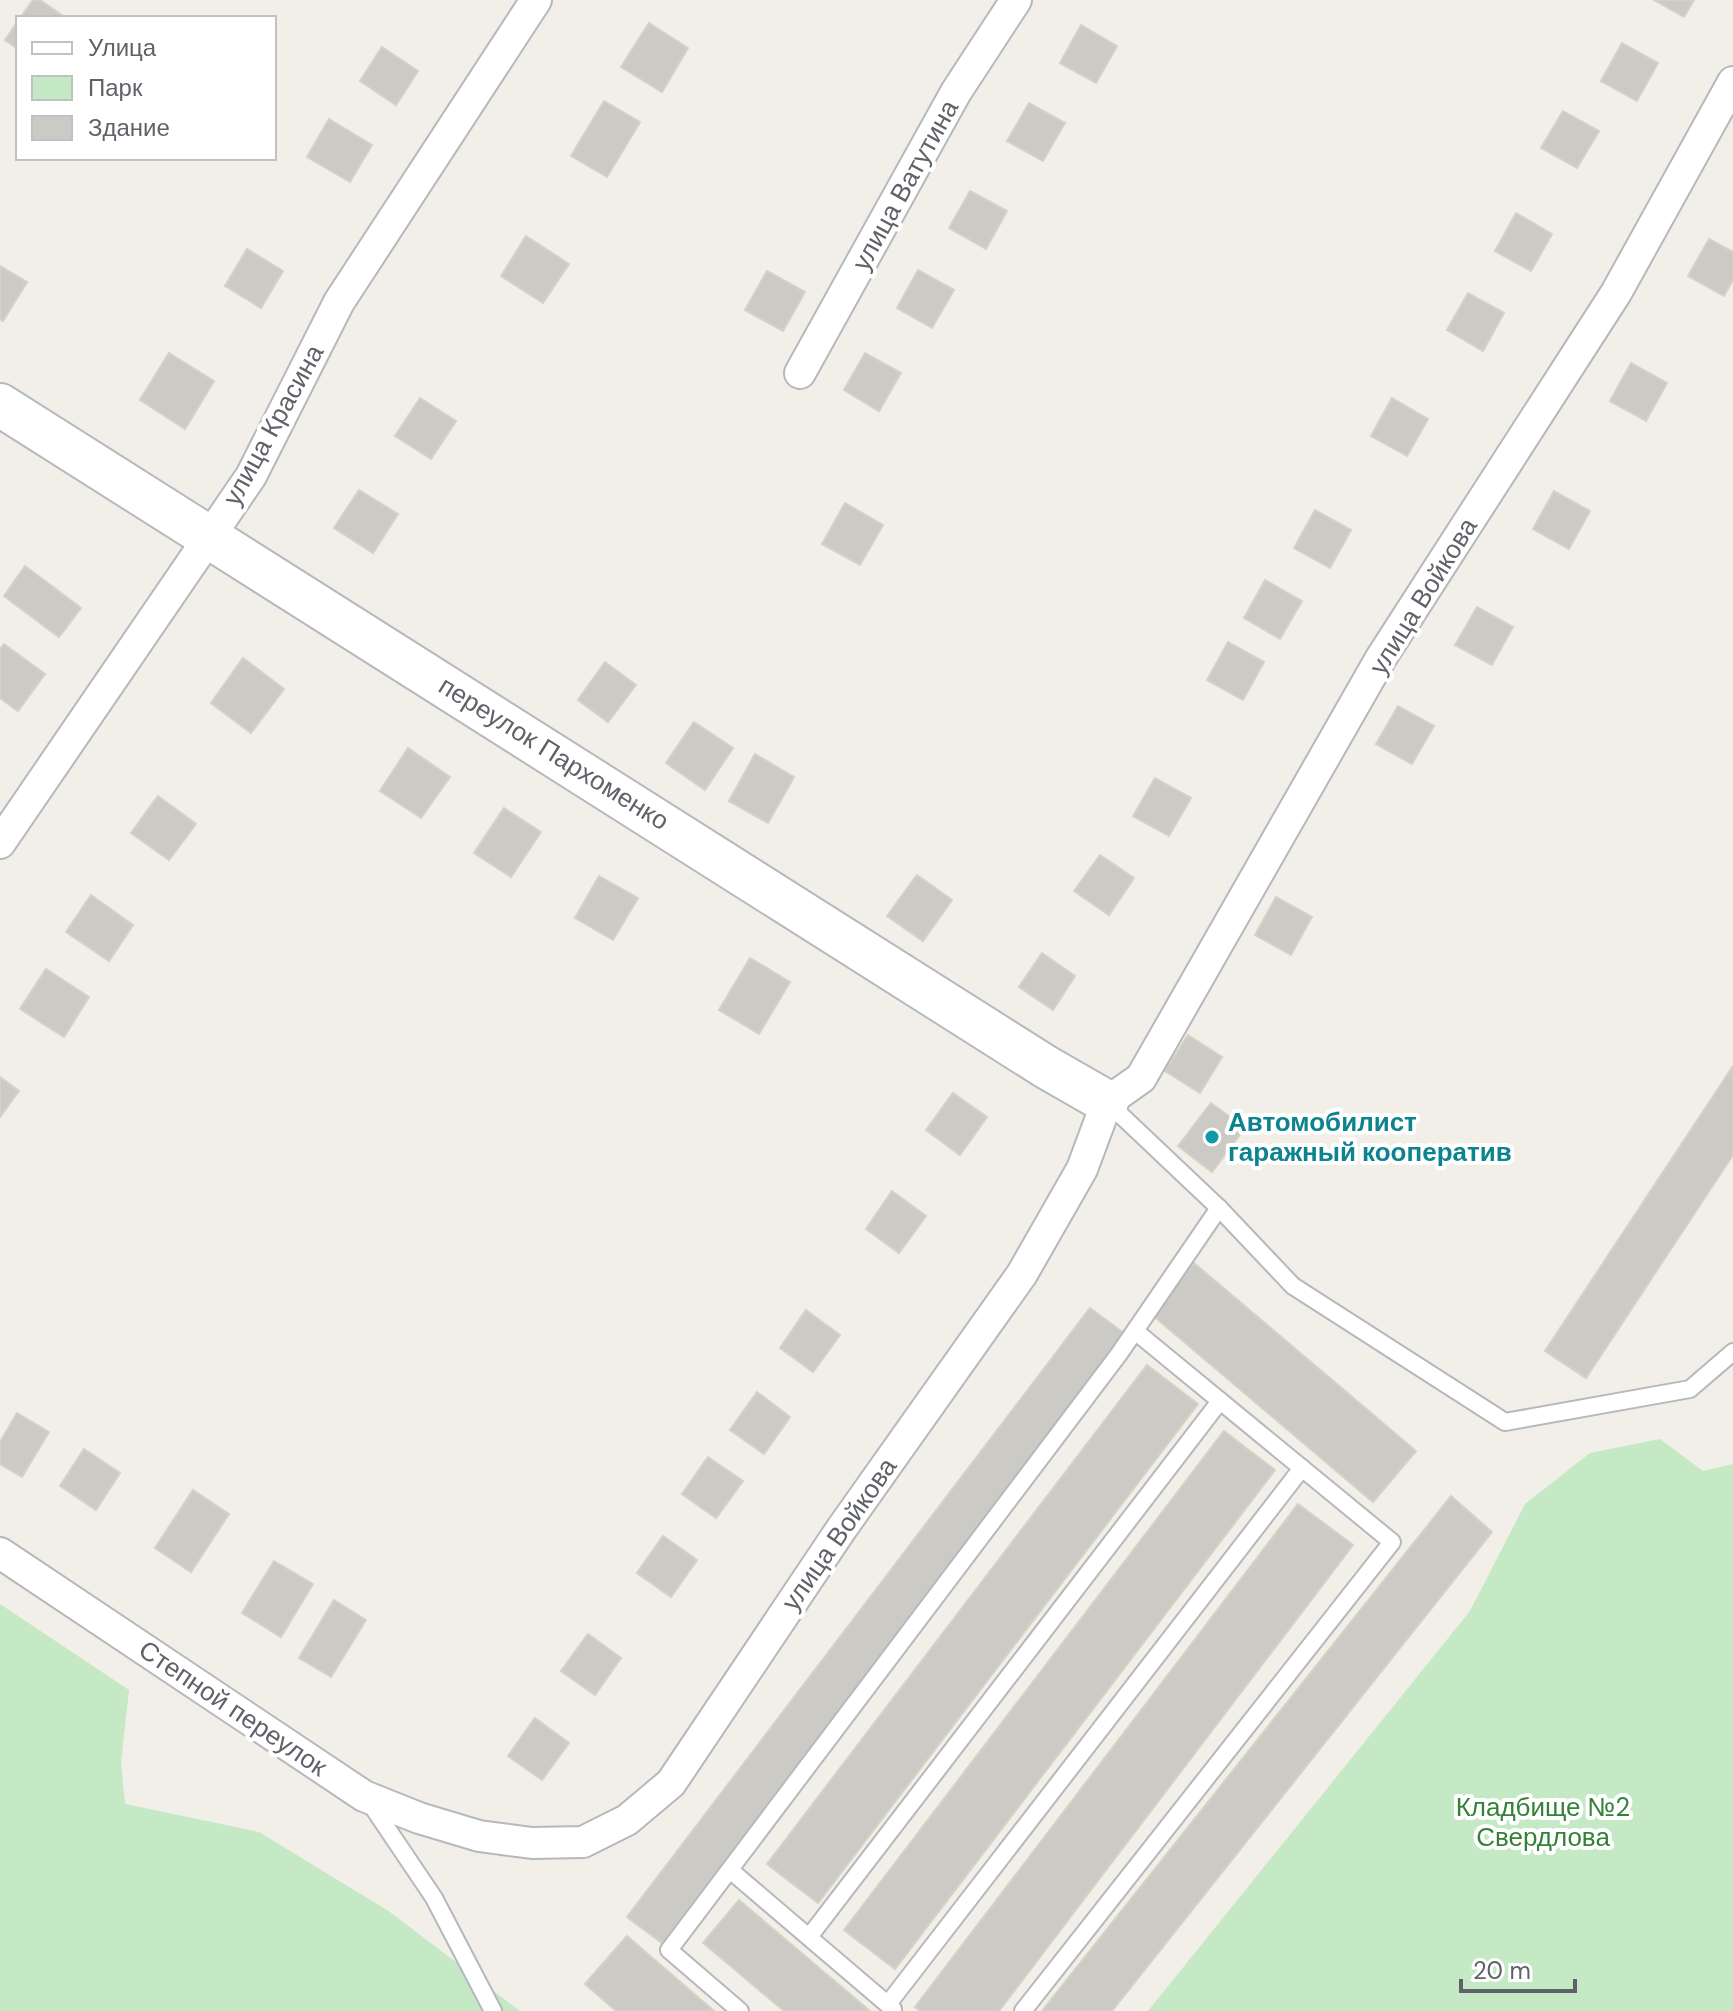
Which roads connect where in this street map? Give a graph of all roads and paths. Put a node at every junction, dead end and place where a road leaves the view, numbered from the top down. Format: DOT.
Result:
graph roads {
  1 [pos="536,0"];
  2 [pos="1016,0"];
  3 [pos="1733,82"];
  4 [pos="800,373"];
  5 [pos="0,405"];
  6 [pos="209,536"];
  7 [pos="0,843"];
  8 [pos="1107,1102"];
  9 [pos="1219,1208"];
  10 [pos="1135,1331"];
  11 [pos="1733,1352"];
  12 [pos="1220,1401"];
  13 [pos="1302,1468"];
  14 [pos="0,1553"];
  15 [pos="364,1796"];
  16 [pos="479,1836"];
  17 [pos="730,1870"];
  18 [pos="809,1937"];
  19 [pos="892,2008"];
  20 [pos="493,2011"];
  21 [pos="740,2011"];
  22 [pos="1023,2011"];
  1 -- 6 [label="street, улица Красина"];
  2 -- 4 [label="street, улица Ватутина"];
  3 -- 8 [label="street, улица Войкова"];
  5 -- 6 [label="street, переулок Пархоменко"];
  6 -- 7 [label="street, улица Красина"];
  6 -- 8 [label="street, переулок Пархоменко"];
  8 -- 9 [label="lane"];
  8 -- 16 [label="street, улица Войкова"];
  9 -- 10 [label="lane"];
  9 -- 11 [label="lane"];
  10 -- 12 [label="lane"];
  10 -- 17 [label="lane"];
  12 -- 13 [label="lane"];
  12 -- 18 [label="lane"];
  13 -- 19 [label="lane"];
  13 -- 22 [label="lane"];
  14 -- 15 [label="street, Степной переулок"];
  15 -- 16 [label="street, Степной переулок"];
  15 -- 20 [label="lane"];
  17 -- 18 [label="lane"];
  17 -- 21 [label="lane"];
  18 -- 19 [label="lane"];
}
